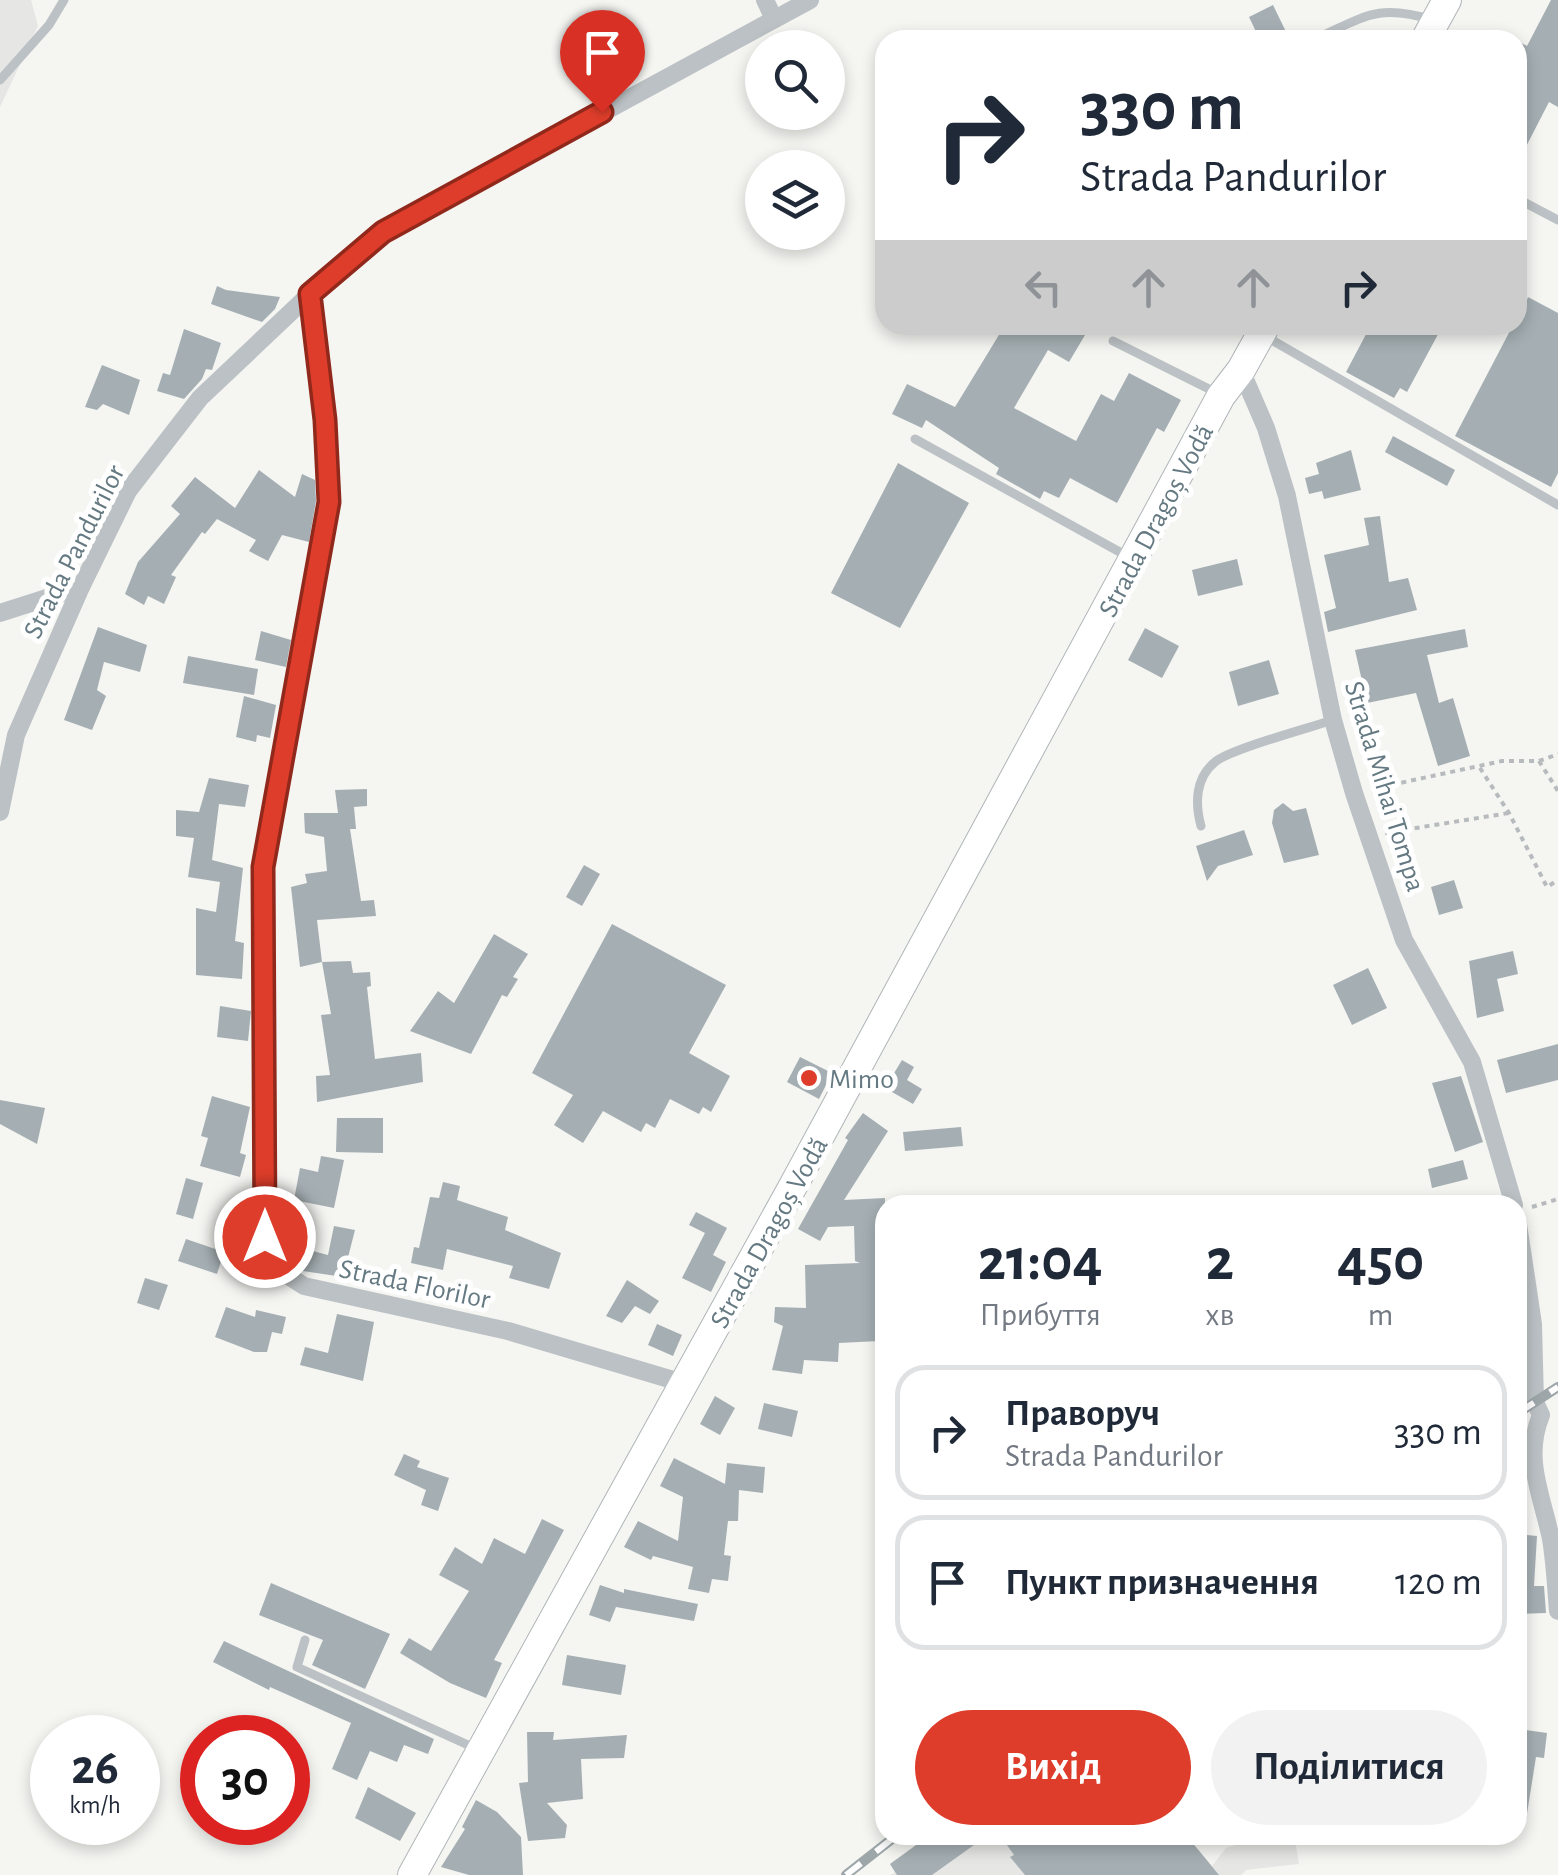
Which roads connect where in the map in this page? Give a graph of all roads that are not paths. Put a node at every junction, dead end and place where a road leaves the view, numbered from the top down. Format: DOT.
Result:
graph roads {
  1 [pos="64,0"];
  2 [pos="765,0"];
  3 [pos="810,0"];
  4 [pos="774,19"];
  5 [pos="1436,20"];
  6 [pos="1335,30"];
  7 [pos="0,80"];
  8 [pos="1527,204"];
  9 [pos="1558,220"];
  10 [pos="310,294"];
  11 [pos="1260,335"];
  12 [pos="1271,335"];
  13 [pos="1113,341"];
  14 [pos="1241,370"];
  15 [pos="1222,396"];
  16 [pos="915,439"];
  17 [pos="1558,505"];
  18 [pos="1134,560"];
  19 [pos="81,587"];
  20 [pos="0,613"];
  21 [pos="1333,720"];
  22 [pos="0,812"];
  23 [pos="1202,826"];
  24 [pos="1512,1195"];
  25 [pos="1527,1288"];
  26 [pos="683,1384"];
  27 [pos="1549,1414"];
  28 [pos="1558,1611"];
  29 [pos="304,1640"];
  30 [pos="481,1752"];
  31 [pos="412,1875"];
  1 -- 7 [label="lane"];
  2 -- 4 [label="street"];
  3 -- 4 [label="street, Strada Pandurilor"];
  4 -- 10 [label="street, Strada Pandurilor"];
  5 -- 6 [label="lane"];
  8 -- 9 [label="lane"];
  10 -- 19 [label="street, Strada Pandurilor"];
  10 -- 26 [label="street, Strada Florilor"];
  11 -- 14 [label="main road, Strada Dragoș Vodă"];
  12 -- 17 [label="lane"];
  13 -- 15 [label="lane"];
  14 -- 15 [label="main road, Strada Dragoș Vodă"];
  14 -- 21 [label="street, Strada Mihai Tompa"];
  15 -- 18 [label="main road, Strada Dragoș Vodă"];
  16 -- 18 [label="lane"];
  18 -- 26 [label="main road, Strada Dragoș Vodă"];
  19 -- 20 [label="street"];
  19 -- 22 [label="street, Strada Pandurilor"];
  21 -- 23 [label="lane"];
  21 -- 24 [label="street, Strada Mihai Tompa"];
  25 -- 27 [label="street"];
  26 -- 30 [label="main road, Strada Dragoș Vodă"];
  27 -- 28 [label="street"];
  29 -- 30 [label="lane"];
  30 -- 31 [label="main road, Strada Dragoș Vodă"];
}
